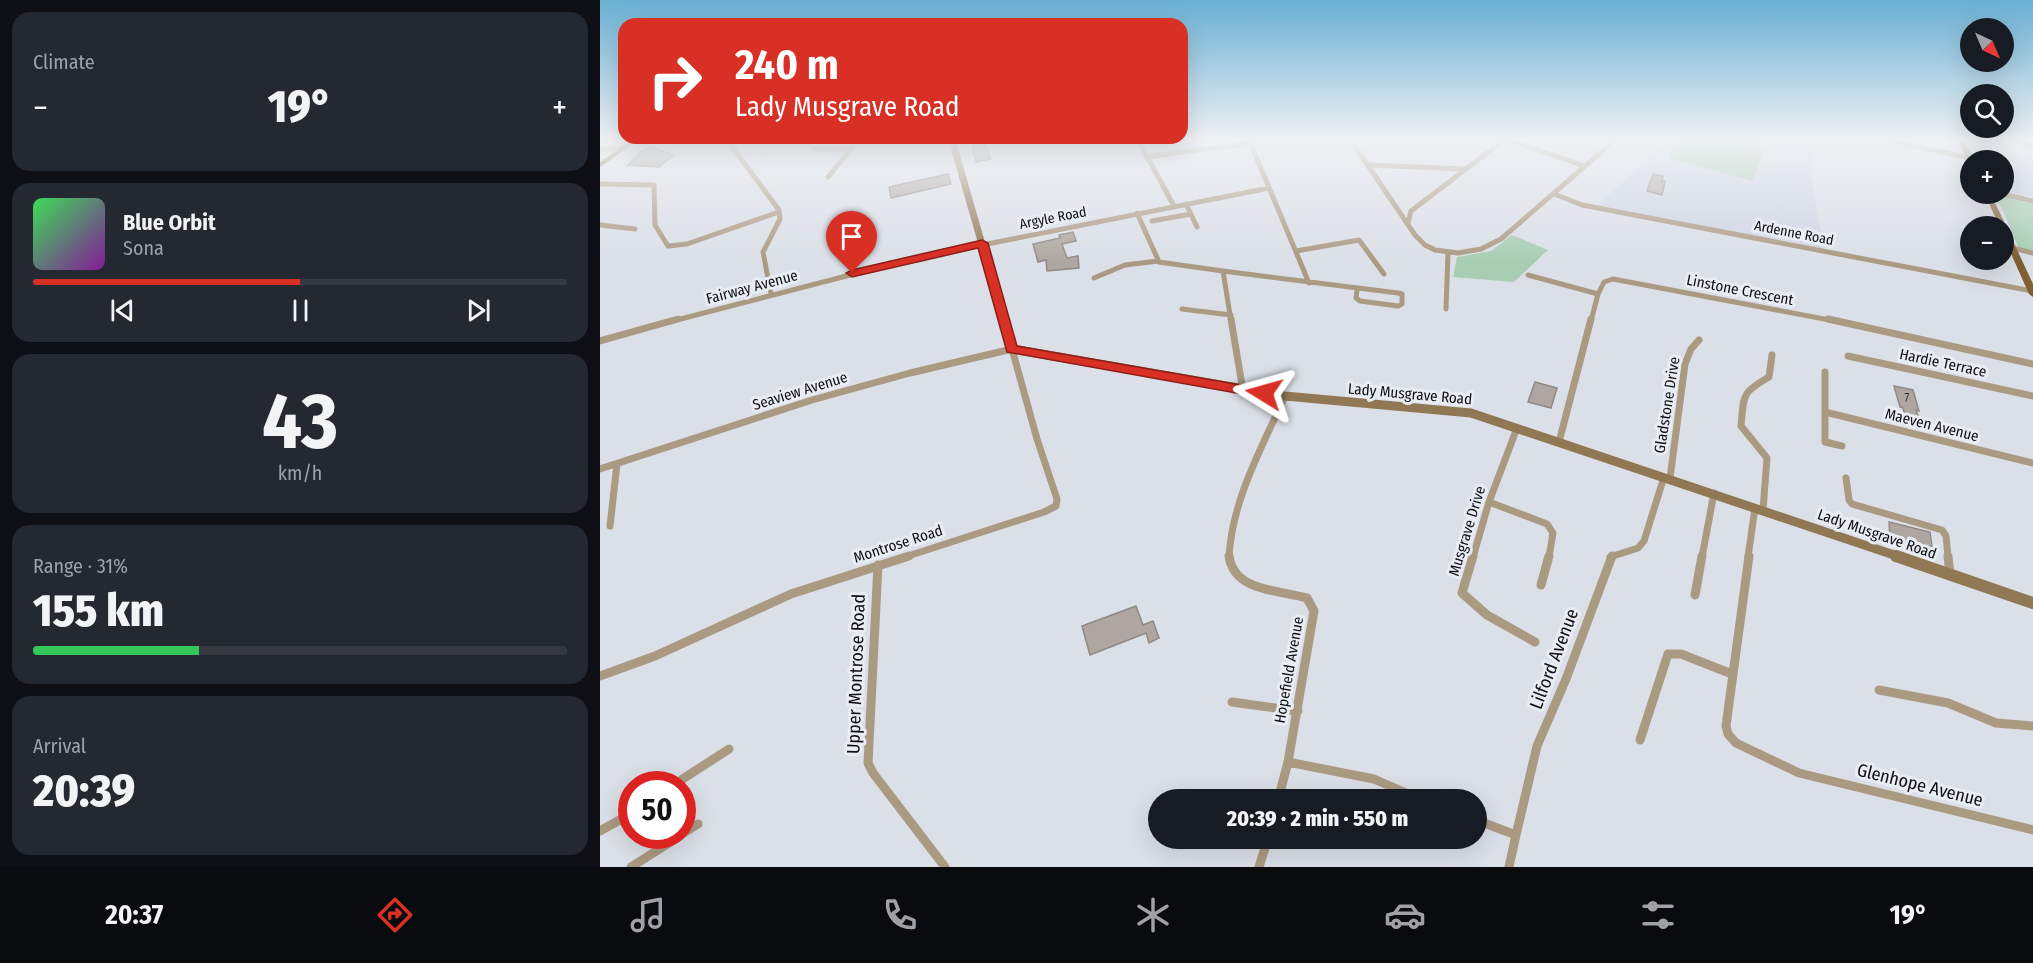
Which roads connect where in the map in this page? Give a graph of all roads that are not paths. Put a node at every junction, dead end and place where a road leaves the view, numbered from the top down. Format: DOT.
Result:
graph roads {
  1 [pos="756,180"];
  2 [pos="964,180"];
  3 [pos="1159,180"];
  4 [pos="1266,180"];
  5 [pos="1378,180"];
  6 [pos="1450,180"];
  7 [pos="1569,180"];
  8 [pos="600,184"];
  9 [pos="1269,188"];
  10 [pos="1554,194"];
  11 [pos="2014,197"];
  12 [pos="2033,201"];
  13 [pos="1186,204"];
  14 [pos="1174,206"];
  15 [pos="779,212"];
  16 [pos="1137,213"];
  17 [pos="1191,214"];
  18 [pos="1152,221"];
  19 [pos="1408,223"];
  20 [pos="600,225"];
  21 [pos="1197,227"];
  22 [pos="635,229"];
  23 [pos="982,243"];
  24 [pos="2014,248"];
  25 [pos="2014,250"];
  26 [pos="1296,251"];
  27 [pos="1448,253"];
  28 [pos="2033,253"];
  29 [pos="1158,261"];
  30 [pos="1223,271"];
  31 [pos="1384,274"];
  32 [pos="1528,275"];
  33 [pos="1094,278"];
  34 [pos="1309,283"];
  35 [pos="1356,290"];
  36 [pos="2032,293"];
  37 [pos="771,294"];
  38 [pos="1598,294"];
  39 [pos="1182,309"];
  40 [pos="1446,309"];
  41 [pos="1231,315"];
  42 [pos="1699,340"];
  43 [pos="600,341"];
  44 [pos="1012,349"];
  45 [pos="1772,354"];
  46 [pos="1848,356"];
  47 [pos="2033,364"];
  48 [pos="1825,372"];
  49 [pos="1243,391"];
  50 [pos="1285,396"];
  51 [pos="2033,396"];
  52 [pos="1825,412"];
  53 [pos="1517,428"];
  54 [pos="1559,441"];
  55 [pos="1842,446"];
  56 [pos="2033,463"];
  57 [pos="617,464"];
  58 [pos="600,469"];
  59 [pos="1667,477"];
  60 [pos="1846,478"];
  61 [pos="1714,493"];
  62 [pos="1489,502"];
  63 [pos="1759,509"];
  64 [pos="610,526"];
  65 [pos="878,565"];
  66 [pos="1950,575"];
  67 [pos="1541,585"];
  68 [pos="1695,595"];
  69 [pos="2033,603"];
  70 [pos="1535,642"];
  71 [pos="1732,674"];
  72 [pos="600,676"];
  73 [pos="1879,690"];
  74 [pos="1232,702"];
  75 [pos="1298,711"];
  76 [pos="2033,726"];
  77 [pos="1640,740"];
  78 [pos="729,749"];
  79 [pos="1288,762"];
  80 [pos="695,771"];
  81 [pos="1281,789"];
  82 [pos="1398,789"];
  83 [pos="618,821"];
  84 [pos="1487,824"];
  85 [pos="2033,830"];
  86 [pos="600,831"];
  87 [pos="1516,835"];
  88 [pos="659,849"];
  89 [pos="1264,849"];
  90 [pos="1259,866"];
  91 [pos="631,867"];
  92 [pos="945,867"];
  93 [pos="1509,867"];
  1 -- 15 [label="street"];
  2 -- 23 [label="main road"];
  3 -- 14 [label="street"];
  4 -- 9 [label="street"];
  5 -- 19 [label="street"];
  6 -- 19 [label="street"];
  7 -- 10 [label="street"];
  8 -- 15 [label="street"];
  9 -- 13 [label="street, Argyle Road"];
  9 -- 26 [label="street"];
  10 -- 27 [label="street"];
  10 -- 36 [label="street, Ardenne Road"];
  11 -- 12 [label="street"];
  13 -- 14 [label="street, Argyle Road"];
  13 -- 17 [label="street"];
  14 -- 16 [label="street, Argyle Road"];
  15 -- 37 [label="street"];
  16 -- 23 [label="street, Argyle Road"];
  16 -- 29 [label="street"];
  17 -- 18 [label="street"];
  17 -- 21 [label="street"];
  19 -- 27 [label="street"];
  20 -- 22 [label="street"];
  23 -- 37 [label="street, Fairway Avenue"];
  23 -- 44 [label="main road"];
  24 -- 28 [label="street"];
  25 -- 36 [label="main road"];
  26 -- 31 [label="street"];
  26 -- 34 [label="street"];
  27 -- 40 [label="street"];
  29 -- 30 [label="street"];
  29 -- 33 [label="street"];
  30 -- 34 [label="street"];
  30 -- 41 [label="street"];
  32 -- 38 [label="street"];
  34 -- 35 [label="street"];
  35 -- 35 [label="street"];
  37 -- 43 [label="street, Fairway Avenue"];
  38 -- 47 [label="street, Linstone Crescent"];
  38 -- 54 [label="street"];
  39 -- 41 [label="street"];
  41 -- 49 [label="street"];
  42 -- 59 [label="street, Gladstone Drive"];
  44 -- 49 [label="main road, Lady Musgrave Road"];
  44 -- 57 [label="street, Seaview Avenue"];
  44 -- 65 [label="street, Montrose Road"];
  45 -- 63 [label="street"];
  46 -- 51 [label="street, Hardie Terrace"];
  48 -- 52 [label="street"];
  49 -- 50 [label="main road, Lady Musgrave Road"];
  50 -- 53 [label="main road, Lady Musgrave Road"];
  50 -- 75 [label="street, Hopefield Avenue"];
  52 -- 55 [label="street"];
  52 -- 56 [label="street, Maeven Avenue"];
  53 -- 54 [label="main road, Lady Musgrave Road"];
  53 -- 62 [label="street, Musgrave Drive"];
  54 -- 59 [label="main road, Lady Musgrave Road"];
  57 -- 58 [label="street, Seaview Avenue"];
  57 -- 64 [label="street"];
  59 -- 61 [label="main road, Lady Musgrave Road"];
  59 -- 87 [label="street, Lilford Avenue"];
  60 -- 66 [label="street"];
  61 -- 63 [label="main road, Lady Musgrave Road"];
  61 -- 68 [label="street"];
  62 -- 67 [label="street"];
  62 -- 70 [label="street, Musgrave Drive"];
  63 -- 66 [label="main road, Lady Musgrave Road"];
  63 -- 71 [label="street"];
  65 -- 72 [label="street, Montrose Road"];
  65 -- 92 [label="street, Upper Montrose Road"];
  66 -- 69 [label="main road, Lady Musgrave Road"];
  71 -- 77 [label="street"];
  71 -- 85 [label="street, Glenhope Avenue"];
  73 -- 76 [label="street"];
  74 -- 75 [label="street"];
  75 -- 79 [label="street, Hopefield Avenue"];
  78 -- 80 [label="street"];
  79 -- 81 [label="street, Hopefield Avenue"];
  79 -- 82 [label="street"];
  83 -- 86 [label="street"];
  84 -- 87 [label="street"];
  87 -- 93 [label="street, Lilford Avenue"];
  88 -- 91 [label="street"];
  89 -- 90 [label="street"];
}
